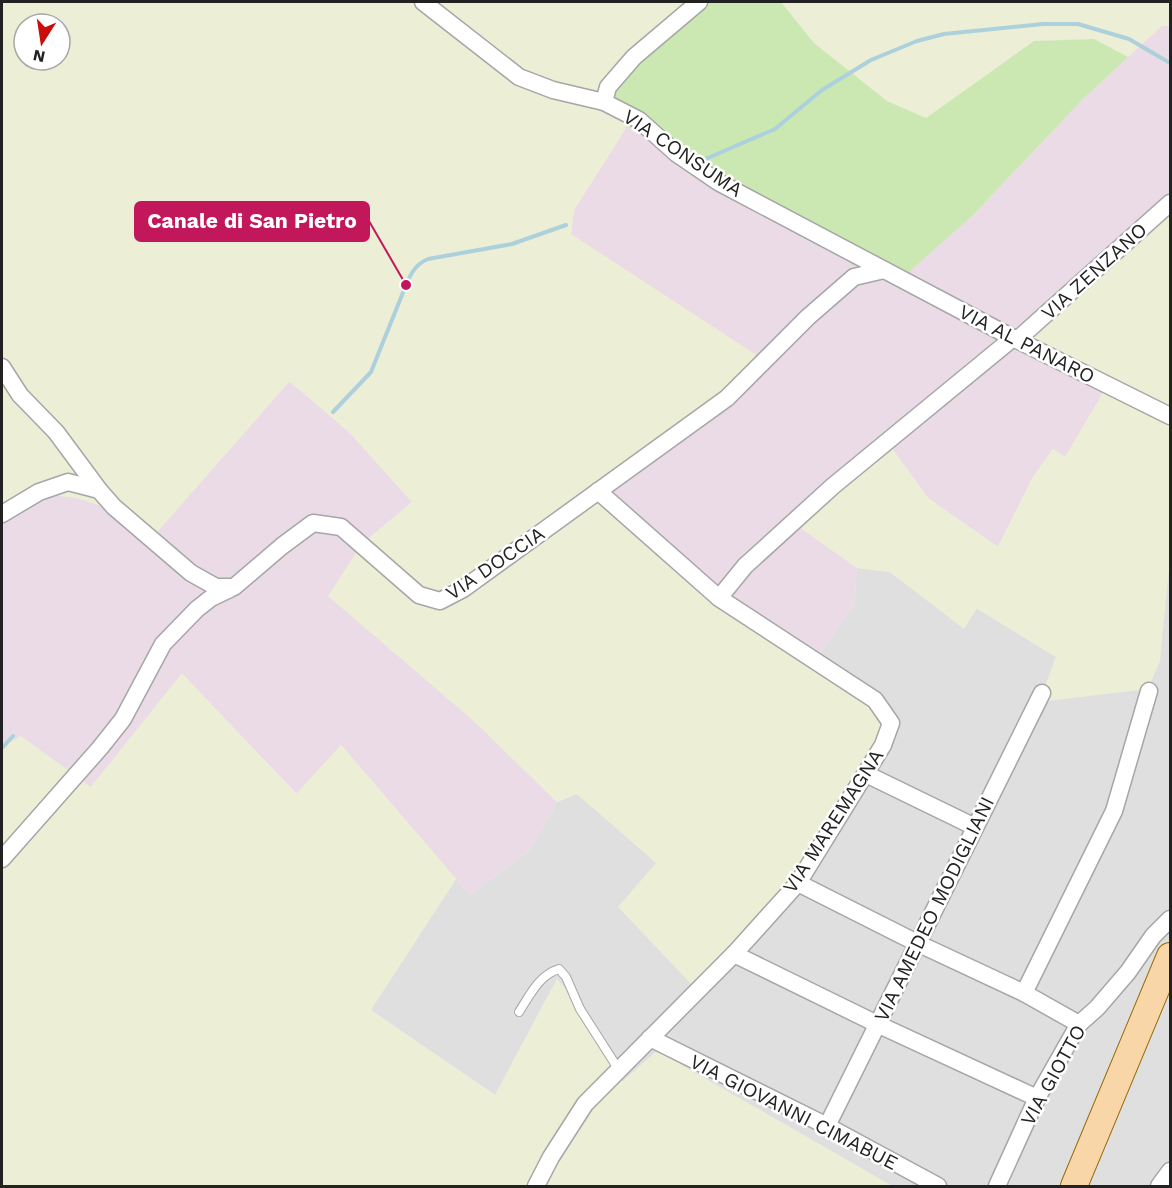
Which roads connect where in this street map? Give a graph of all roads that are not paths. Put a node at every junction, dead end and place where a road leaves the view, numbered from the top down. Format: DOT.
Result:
graph roads {
  1 [pos="423,2"];
  2 [pos="699,2"];
  3 [pos="604,102"];
  4 [pos="1170,203"];
  5 [pos="884,270"];
  6 [pos="1016,339"];
  7 [pos="2,367"];
  8 [pos="1170,416"];
  9 [pos="99,489"];
  10 [pos="598,491"];
  11 [pos="2,514"];
  12 [pos="234,588"];
  13 [pos="719,598"];
  14 [pos="1149,691"];
  15 [pos="1042,693"];
  16 [pos="866,774"];
  17 [pos="975,827"];
  18 [pos="2,859"];
  19 [pos="798,883"];
  20 [pos="1170,919"];
  21 [pos="917,943"];
  22 [pos="734,954"];
  23 [pos="1170,956"];
  24 [pos="1024,993"];
  25 [pos="519,1012"];
  26 [pos="877,1024"];
  27 [pos="1079,1024"];
  28 [pos="650,1038"];
  29 [pos="619,1070"];
  30 [pos="1037,1098"];
  31 [pos="828,1126"];
  32 [pos="1170,1171"];
  33 [pos="536,1186"];
  34 [pos="938,1186"];
  35 [pos="997,1186"];
  36 [pos="1074,1186"];
  37 [pos="1159,1186"];
  1 -- 3 [label="street, VIA CONSUMA"];
  2 -- 3 [label="street"];
  3 -- 5 [label="street, VIA CONSUMA"];
  4 -- 6 [label="street, VIA ZENZANO"];
  5 -- 6 [label="street, VIA AL PANARO"];
  5 -- 10 [label="street, VIA DOCCIA"];
  6 -- 8 [label="street, VIA AL PANARO"];
  6 -- 13 [label="street"];
  7 -- 9 [label="street"];
  9 -- 11 [label="street"];
  9 -- 12 [label="street"];
  10 -- 12 [label="street, VIA DOCCIA"];
  10 -- 13 [label="street, VIA MAREMAGNA"];
  12 -- 18 [label="street"];
  13 -- 16 [label="street, VIA MAREMAGNA"];
  14 -- 24 [label="street"];
  15 -- 17 [label="street, VIA AMEDEO MODIGLIANI"];
  16 -- 17 [label="street"];
  16 -- 19 [label="street, VIA MAREMAGNA"];
  17 -- 21 [label="street, VIA AMEDEO MODIGLIANI"];
  19 -- 21 [label="street"];
  19 -- 22 [label="street, VIA MAREMAGNA"];
  20 -- 27 [label="street, VIA GIOTTO"];
  21 -- 24 [label="street"];
  21 -- 26 [label="street, VIA AMEDEO MODIGLIANI"];
  22 -- 26 [label="street"];
  22 -- 28 [label="street, VIA MAREMAGNA"];
  23 -- 36 [label="main road"];
  24 -- 27 [label="street"];
  25 -- 29 [label="lane"];
  26 -- 30 [label="street"];
  26 -- 31 [label="street, VIA AMEDEO MODIGLIANI"];
  27 -- 30 [label="street, VIA GIOTTO"];
  28 -- 29 [label="street, VIA MAREMAGNA"];
  28 -- 31 [label="street, VIA GIOVANNI CIMABUE"];
  29 -- 33 [label="street, VIA MAREMAGNA"];
  30 -- 35 [label="street, VIA GIOTTO"];
  31 -- 34 [label="street, VIA GIOVANNI CIMABUE"];
  32 -- 37 [label="street"];
}
